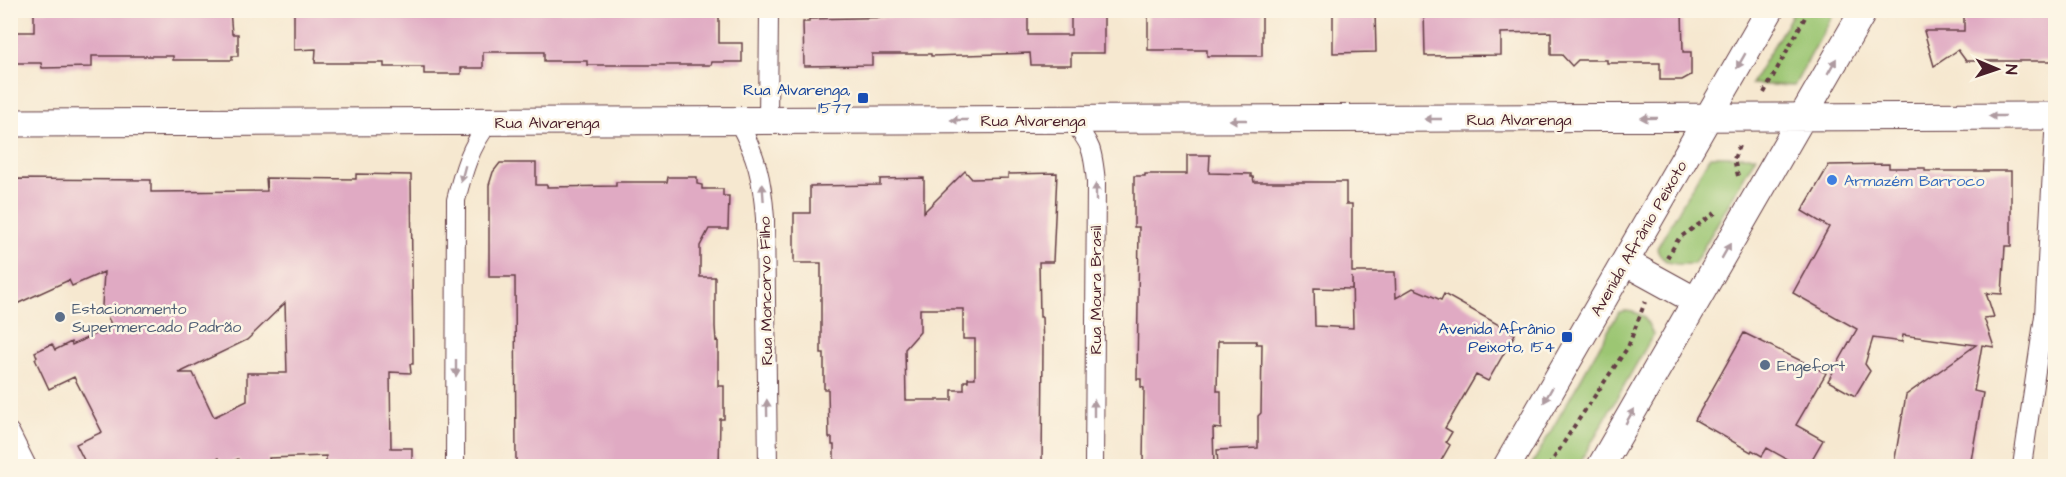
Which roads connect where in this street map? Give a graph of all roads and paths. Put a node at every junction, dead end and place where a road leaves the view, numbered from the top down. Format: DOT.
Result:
graph roads {
  1 [pos="769,10"];
  2 [pos="1770,10"];
  3 [pos="1809,10"];
  4 [pos="1864,10"];
  5 [pos="1803,116"];
  6 [pos="2055,116"];
  7 [pos="1751,117"];
  8 [pos="1708,118"];
  9 [pos="768,120"];
  10 [pos="1071,120"];
  11 [pos="738,121"];
  12 [pos="10,123"];
  13 [pos="489,123"];
  14 [pos="1737,184"];
  15 [pos="1725,206"];
  16 [pos="1625,262"];
  17 [pos="1654,278"];
  18 [pos="1696,301"];
  19 [pos="10,432"];
  20 [pos="27,466"];
  21 [pos="455,466"];
  22 [pos="768,466"];
  23 [pos="1094,466"];
  24 [pos="1507,466"];
  25 [pos="1549,466"];
  26 [pos="1601,466"];
  27 [pos="2022,466"];
  1 -- 9 [label="street"];
  2 -- 8 [label="main road, Avenida Afrânio Peixoto, one-way"];
  3 -- 7 [label="path"];
  5 -- 4 [label="main road, one-way"];
  6 -- 5 [label="main road, Rua Alvarenga, one-way"];
  5 -- 7 [label="main road, Rua Alvarenga"];
  18 -- 5 [label="main road, one-way"];
  6 -- 27 [label="street"];
  7 -- 8 [label="main road, Rua Alvarenga"];
  7 -- 14 [label="path"];
  8 -- 10 [label="main road, Rua Alvarenga, one-way"];
  8 -- 16 [label="main road, Avenida Afrânio Peixoto"];
  10 -- 9 [label="main road, Rua Alvarenga, one-way"];
  9 -- 11 [label="main road, Rua Alvarenga"];
  23 -- 10 [label="street, Rua Moura Brasil, one-way"];
  11 -- 13 [label="main road, Rua Alvarenga"];
  22 -- 11 [label="street, Rua Moncorvo Filho, one-way"];
  12 -- 13 [label="main road, Rua Alvarenga"];
  13 -- 21 [label="street, one-way"];
  15 -- 17 [label="path"];
  16 -- 17 [label="main road"];
  16 -- 24 [label="main road, Avenida Afrânio Peixoto, one-way"];
  17 -- 18 [label="main road"];
  17 -- 25 [label="path"];
  26 -- 18 [label="main road, one-way"];
  19 -- 20 [label="street"];
}
